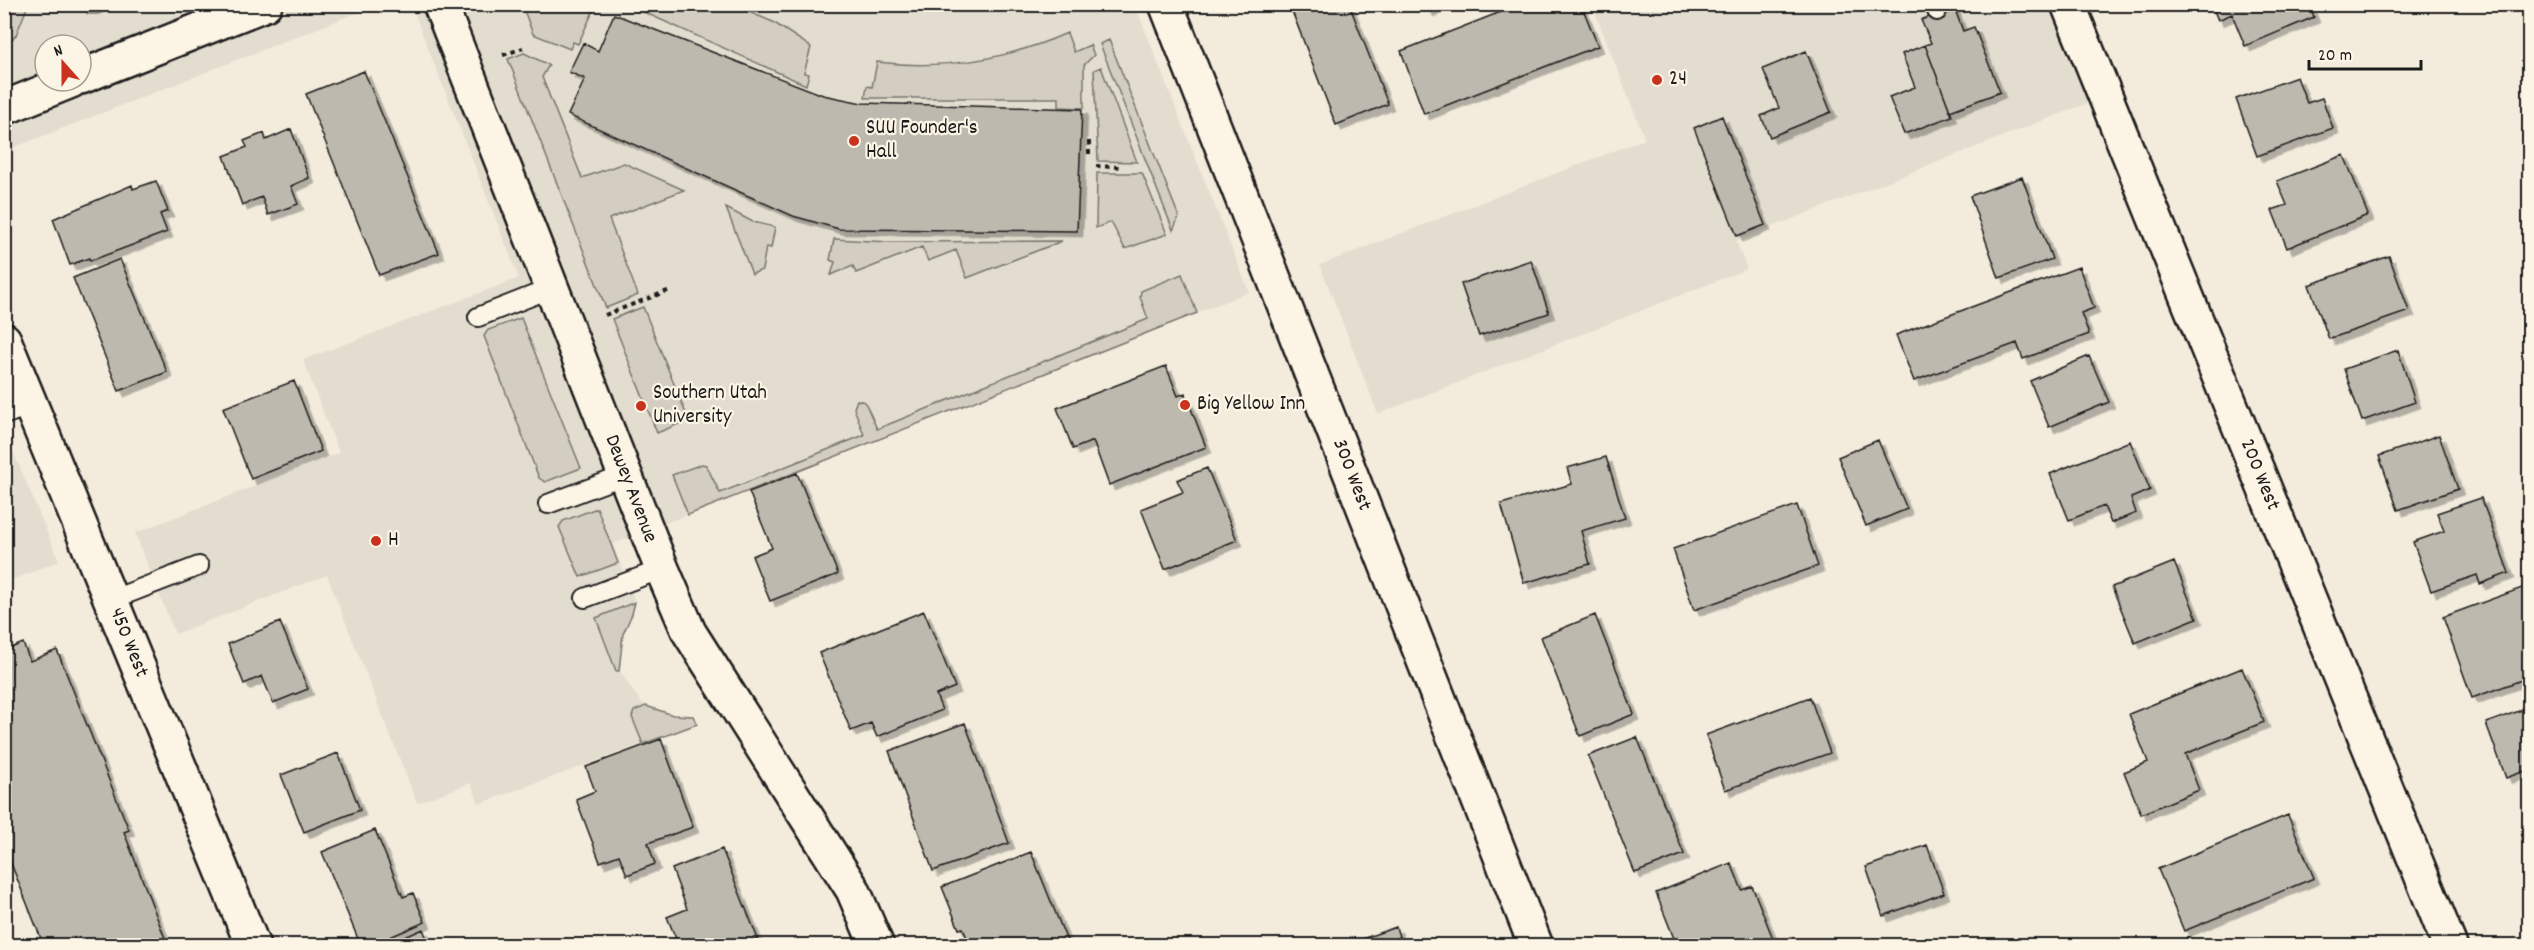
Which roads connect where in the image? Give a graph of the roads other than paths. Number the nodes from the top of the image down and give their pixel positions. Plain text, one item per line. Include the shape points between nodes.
1 (265, 4) edge
2 (440, 4) edge
3 (1166, 4) edge
4 (2068, 4) edge
5 (93, 72) edge
6 (41, 93) edge
7 (4, 108) edge
8 (552, 288) junction
9 (477, 317) dead end
10 (4, 340) edge
11 (18, 410) edge
12 (625, 475) junction
13 (548, 504) dead end
14 (199, 566) dead end
15 (662, 569) junction
16 (585, 598) dead end
17 (111, 600) junction
18 (253, 945) edge
19 (877, 945) edge
20 (1536, 945) edge
21 (2450, 945) edge

1 - 5 street
2 - 8 street, Dewey Avenue
3 - 20 street, 300 West
4 - 21 street, 200 West
6 - 7 street
8 - 9 lane
8 - 12 street, Dewey Avenue
10 - 11 street, 450 West
11 - 17 street, 450 West
12 - 13 lane
12 - 15 street, Dewey Avenue
14 - 17 lane
15 - 16 lane
15 - 19 street, Dewey Avenue via 689,632 853,890
17 - 18 street, 450 West

